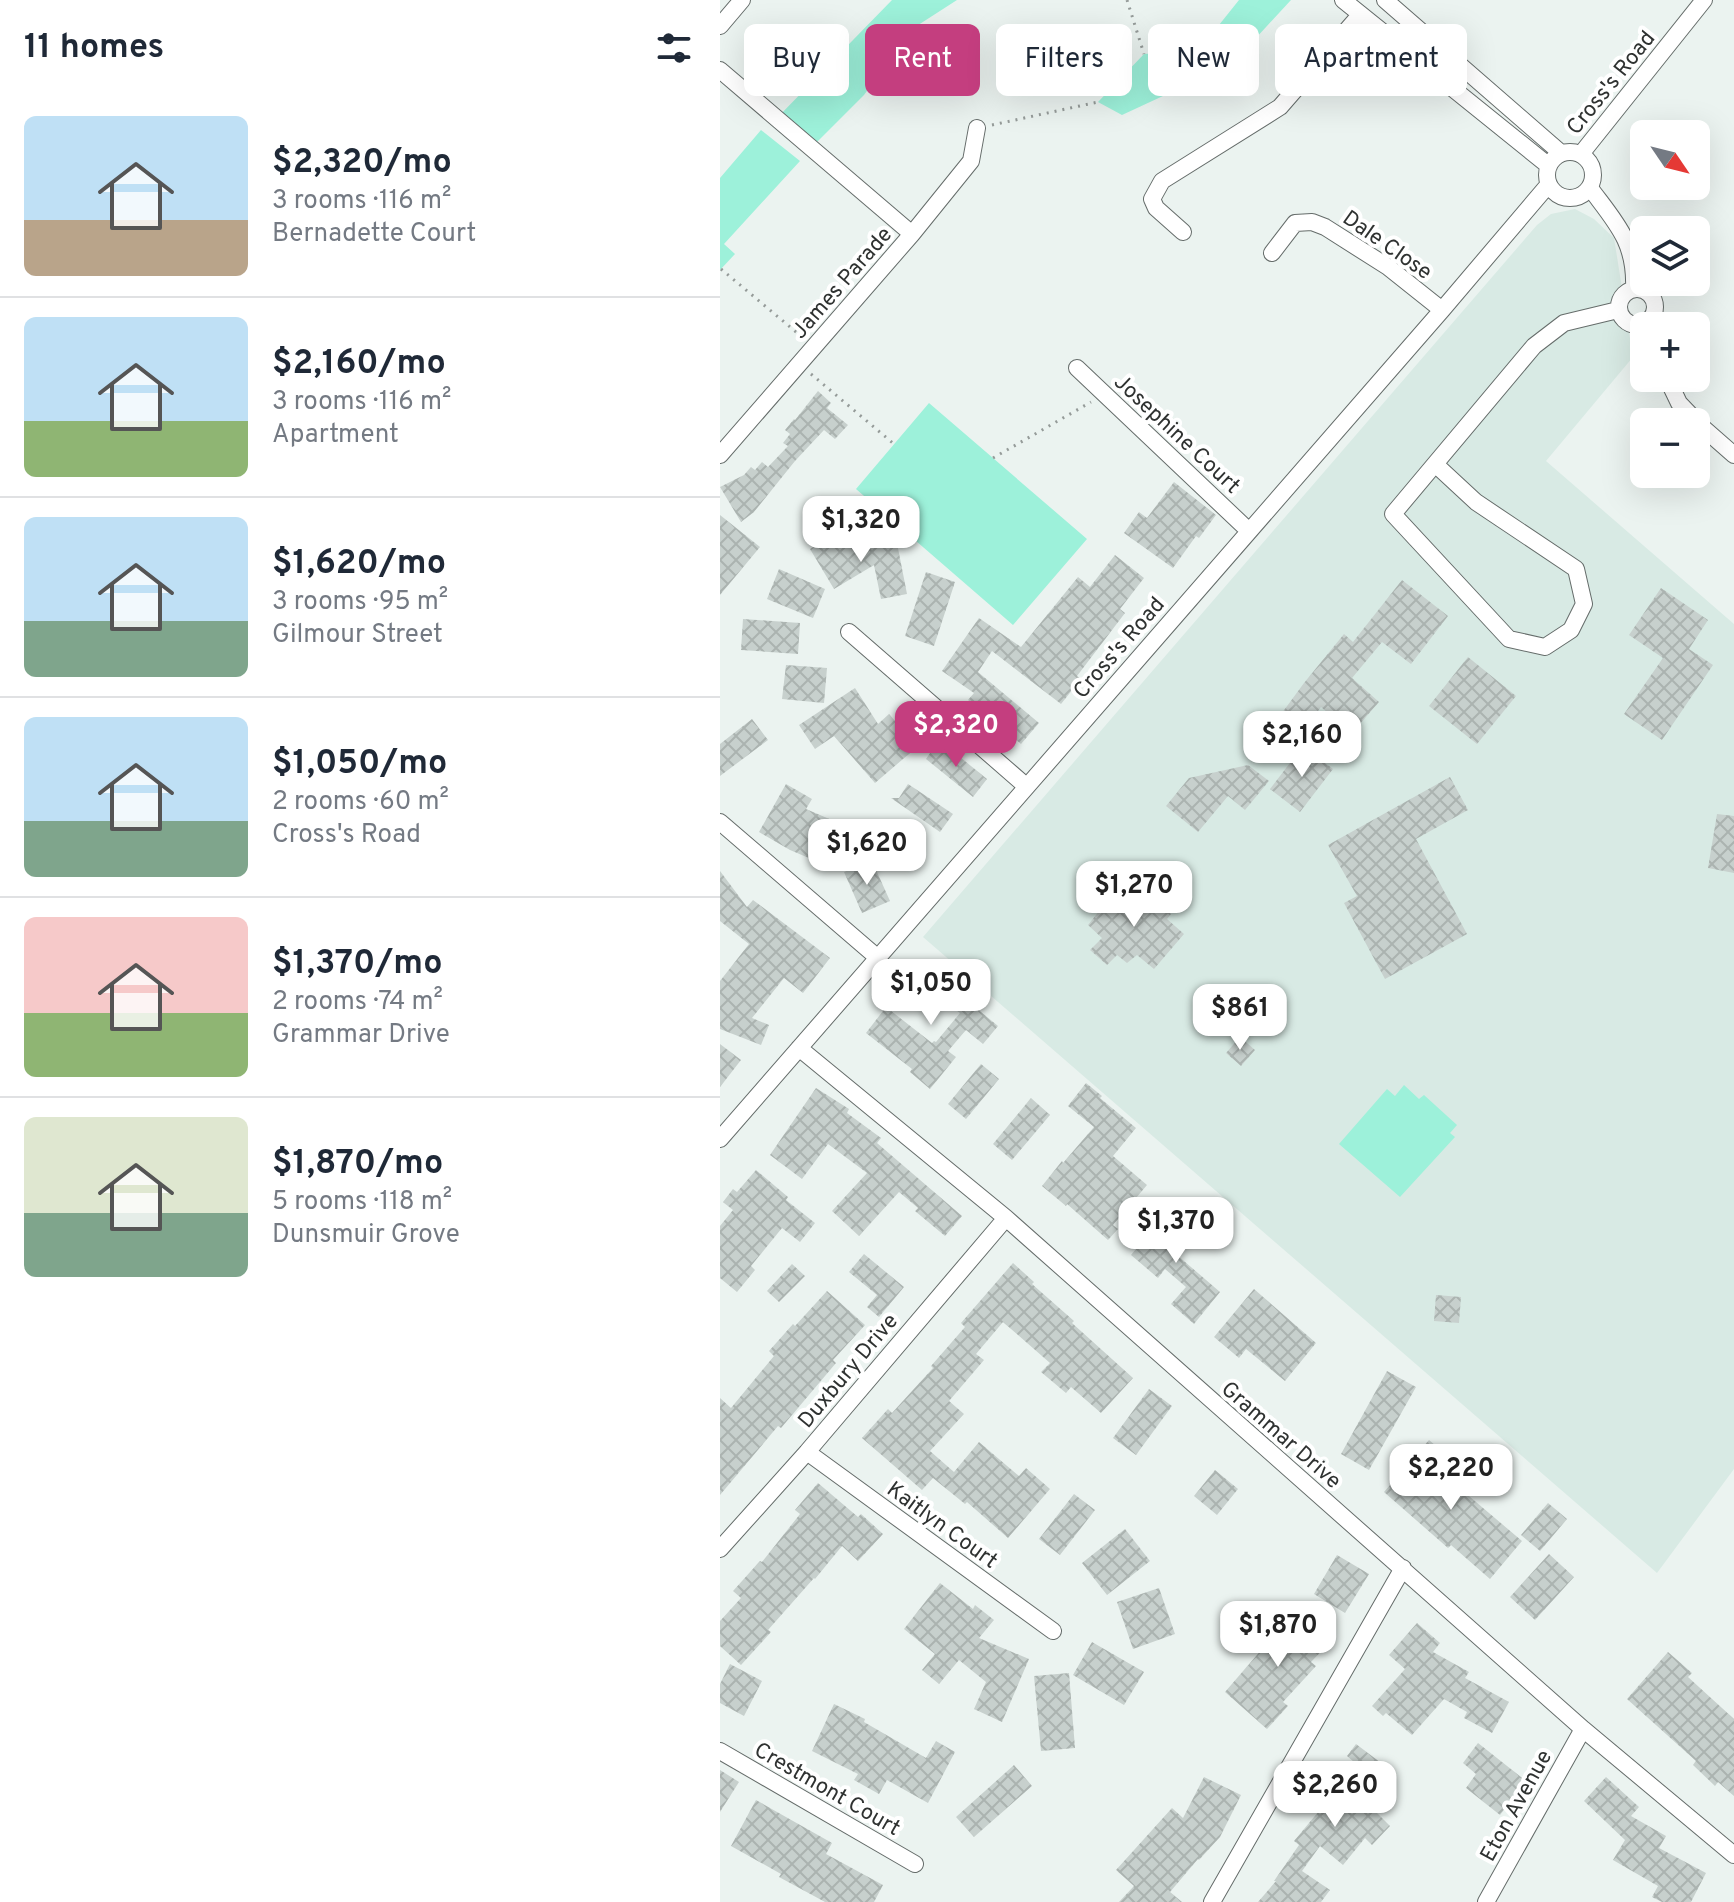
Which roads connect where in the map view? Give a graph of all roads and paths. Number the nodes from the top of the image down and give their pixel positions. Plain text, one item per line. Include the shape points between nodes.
1 (742, 0) edge
2 (1127, 0) edge
3 (1343, 0) edge
4 (1385, 0) edge
5 (1704, 0) edge
6 (1360, 15) junction
7 (720, 26) edge
8 (1144, 54) dead end
9 (720, 70) edge
10 (1098, 102) dead end
11 (977, 128) joint
12 (1561, 153) junction
13 (1581, 154) junction
14 (1549, 166) junction
15 (1549, 184) junction
16 (1590, 188) junction
17 (1183, 232) dead end
18 (912, 234) junction
19 (1630, 251) edge
20 (1272, 253) dead end
21 (721, 269) edge
22 (1630, 290) edge
23 (1442, 310) junction
24 (1618, 310) junction
25 (1630, 324) edge
26 (814, 347) junction
27 (799, 364) junction
28 (1077, 368) dead end
29 (1674, 392) edge
30 (1104, 394) junction
31 (894, 444) dead end
32 (720, 455) edge
33 (1734, 455) edge
34 (993, 458) dead end
35 (1435, 464) junction
36 (1249, 531) junction
37 (849, 632) dead end
38 (1026, 786) junction
39 (720, 822) edge
40 (878, 958) junction
41 (799, 1048) junction
42 (720, 1139) edge
43 (1006, 1218) junction
44 (807, 1452) junction
45 (720, 1549) edge
46 (1403, 1568) junction
47 (1053, 1631) dead end
48 (1583, 1729) junction
49 (720, 1751) edge
50 (1734, 1855) edge
51 (915, 1864) dead end
52 (1212, 1902) edge
53 (1486, 1902) edge

1 - 7 street
2 - 8 path
3 - 6 street
4 - 12 street
5 - 13 street, Cross's Road
6 - 14 street
6 - 17 street via 1280,107 1162,181 1152,199
9 - 18 street
10 - 11 path
11 - 18 street, James Parade via 971,161
12 - 13 street
12 - 14 street
13 - 16 street via 1594,172
14 - 15 street
15 - 16 street via 1572,198
15 - 23 street, Cross's Road
16 - 19 street via 1622,230
18 - 26 street, James Parade
20 - 23 street, Dale Close via 1295,223 1312,222 1388,267
21 - 26 path
22 - 24 street
23 - 36 street, Cross's Road
24 - 25 street
24 - 35 street via 1564,323 1534,346
26 - 27 street, James Parade
27 - 31 path
27 - 32 street, James Parade
28 - 30 street, Josephine Court
29 - 33 street
30 - 34 path
30 - 36 street, Josephine Court
35 - 35 street via 1393,514 1509,639 1545,647 1571,630 1584,604 1576,569 1476,502
36 - 38 street, Cross's Road
37 - 38 street
38 - 40 street, Cross's Road
39 - 40 street
40 - 41 street, Cross's Road
41 - 42 street, Cross's Road
41 - 43 street, Grammar Drive
43 - 44 street, Duxbury Drive
43 - 46 street, Grammar Drive
44 - 45 street, Duxbury Drive
44 - 47 street, Kaitlyn Court
46 - 48 street, Grammar Drive
46 - 52 street
48 - 50 street, Grammar Drive
48 - 53 street, Eton Avenue
49 - 51 street, Crestmont Court

